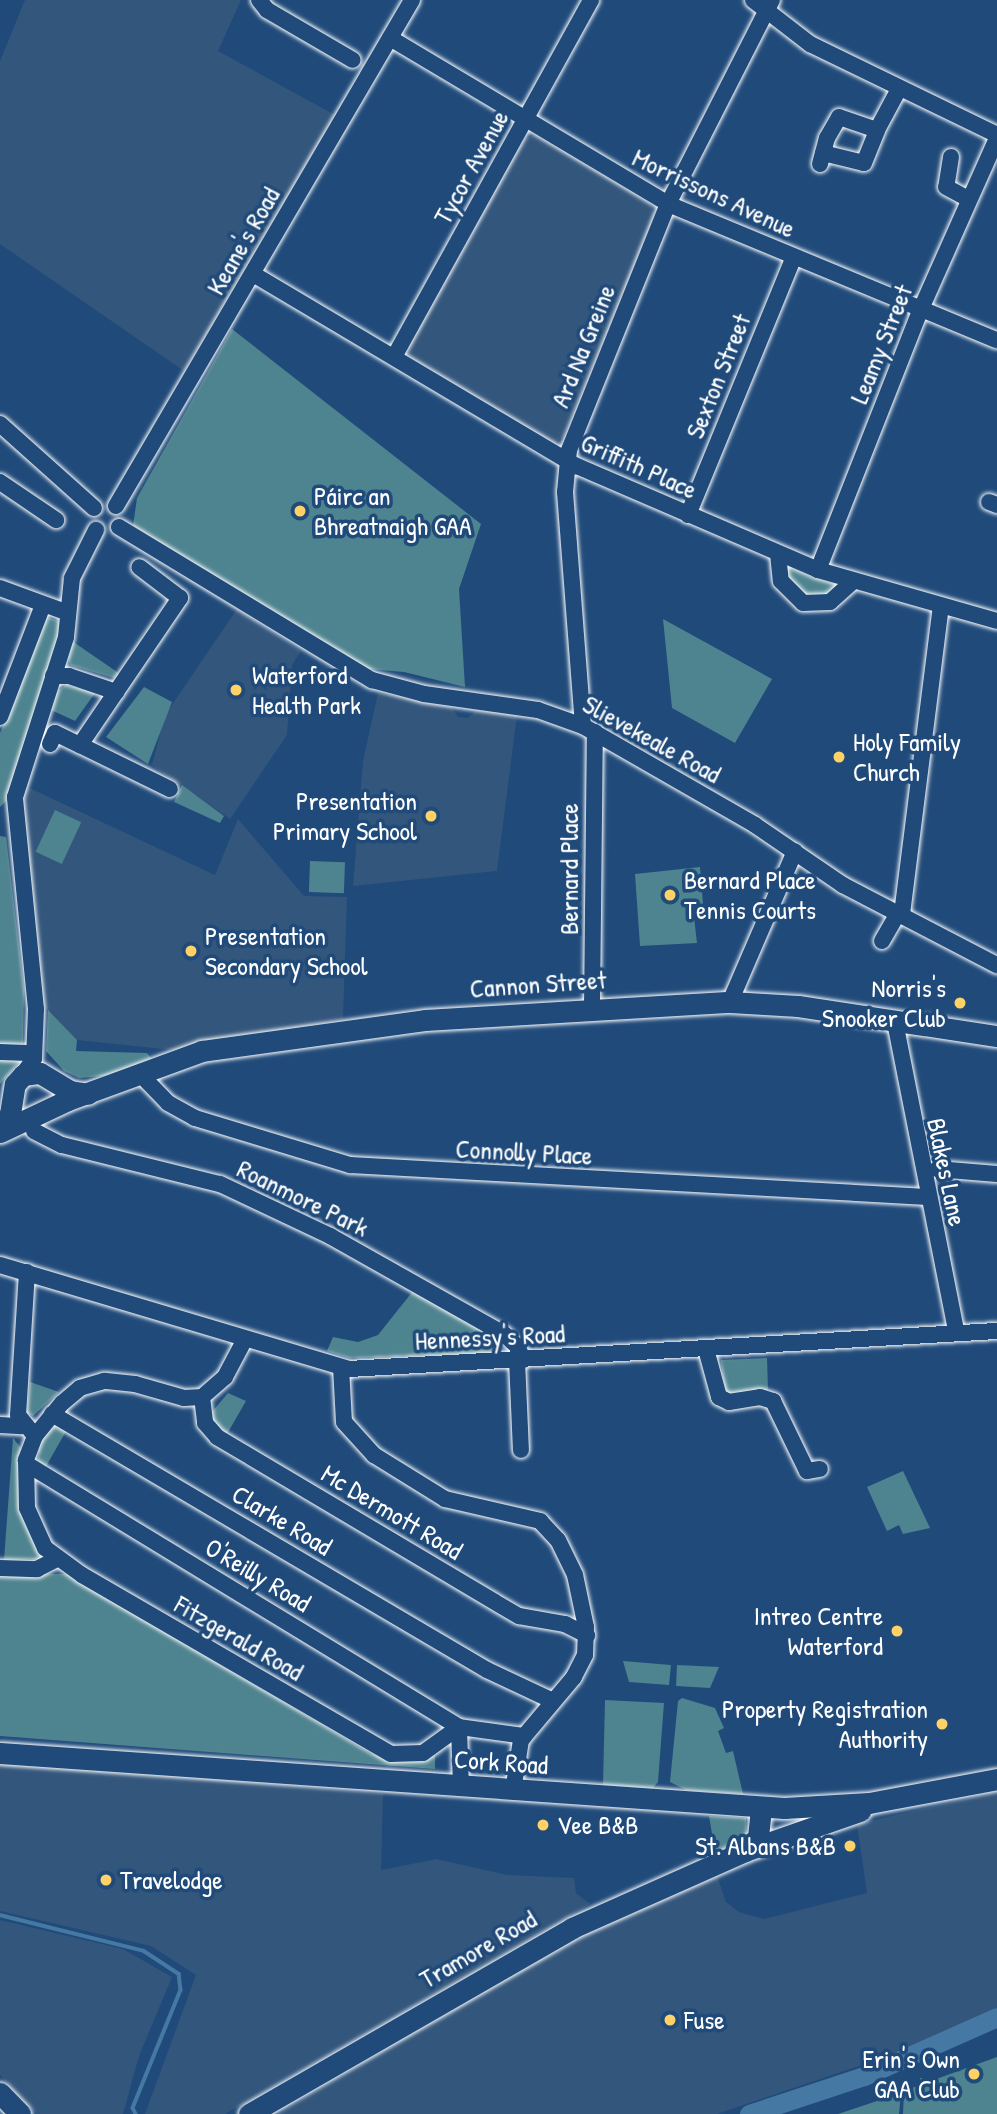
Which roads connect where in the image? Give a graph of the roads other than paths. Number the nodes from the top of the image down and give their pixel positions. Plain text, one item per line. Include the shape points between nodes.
1 (259, 0) edge
2 (412, 0) edge
3 (591, 0) edge
4 (753, 0) edge
5 (769, 6) edge
6 (390, 38) junction
7 (353, 60) dead end
8 (899, 89) junction
9 (525, 120) junction
10 (877, 130) junction
11 (997, 137) edge
12 (951, 157) dead end
13 (969, 199) junction
14 (668, 204) junction
15 (794, 257) junction
16 (253, 274) junction
17 (921, 309) junction
18 (997, 340) edge
19 (394, 357) junction
20 (2, 430) edge
21 (566, 461) junction
22 (0, 482) edge
23 (116, 506) junction
24 (94, 508) junction
25 (688, 515) junction
26 (56, 520) dead end
27 (119, 527) junction
28 (96, 530) junction
29 (778, 554) junction
30 (139, 567) dead end
31 (818, 570) junction
32 (853, 581) junction
33 (0, 588) edge
34 (43, 604) junction
35 (941, 606) junction
36 (68, 613) junction
37 (997, 621) edge
38 (60, 671) junction
39 (116, 692) junction
40 (0, 717) edge
41 (589, 729) junction
42 (55, 733) dead end
43 (80, 745) junction
44 (170, 789) dead end
45 (7, 819) edge
46 (795, 851) junction
47 (900, 913) junction
48 (883, 941) dead end
49 (997, 965) edge
50 (730, 1002) junction
51 (592, 1007) junction
52 (895, 1022) junction
53 (997, 1035) edge
54 (0, 1052) edge
55 (34, 1053) junction
56 (141, 1074) junction
57 (48, 1078) junction
58 (16, 1087) junction
59 (90, 1094) junction
60 (39, 1119) junction
61 (0, 1131) edge
62 (937, 1169) dead end
63 (997, 1174) edge
64 (927, 1197) junction
65 (0, 1265) edge
66 (27, 1272) junction
67 (956, 1331) junction
68 (997, 1331) edge
69 (245, 1339) junction
70 (706, 1349) junction
71 (520, 1360) junction
72 (341, 1367) junction
73 (202, 1397) junction
74 (52, 1414) junction
75 (0, 1425) edge
76 (28, 1431) junction
77 (522, 1450) dead end
78 (30, 1466) junction
79 (820, 1469) dead end
80 (57, 1559) junction
81 (0, 1568) edge
82 (587, 1635) junction
83 (553, 1701) junction
84 (459, 1727) junction
85 (524, 1735) junction
86 (0, 1753) edge
87 (997, 1779) edge
88 (461, 1787) junction
89 (513, 1791) junction
90 (885, 1801) junction
91 (761, 1807) junction
92 (784, 1808) junction
93 (787, 1839) junction
94 (745, 1851) junction
95 (0, 2093) edge
96 (20, 2114) edge
97 (249, 2114) edge

1 - 7 street via 267,10
2 - 6 street, Keane's Road
3 - 9 street, Tycor Avenue
4 - 5 street
5 - 8 street via 810,44
5 - 14 street, Ard Na Greine
6 - 9 street, Morrissons Avenue
6 - 16 street, Keane's Road
8 - 10 street
8 - 11 street
9 - 14 street, Morrissons Avenue
9 - 19 street, Tycor Avenue
10 - 10 street via 841,116 822,158 864,163
11 - 13 street, Leamy Street
12 - 13 street via 946,187
13 - 17 street, Leamy Street
14 - 15 street, Morrissons Avenue
14 - 21 street, Ard Na Greine
15 - 17 street, Morrissons Avenue
15 - 25 street, Sexton Street
16 - 19 street, Griffith Place
16 - 23 street, Keane's Road
17 - 18 street, Morrissons Avenue
17 - 31 street, Leamy Street
19 - 21 street, Griffith Place
20 - 24 street
21 - 25 street, Griffith Place
21 - 41 street, Ard Na Greine
22 - 26 street
23 - 24 street via 107,502
23 - 27 street
24 - 28 street via 90,517
25 - 29 street, Griffith Place
27 - 28 street via 111,533
27 - 41 street, Slievekeale Road via 372,680 424,694 538,710
28 - 36 street via 72,578
29 - 31 street, Griffith Place
29 - 32 street via 784,587 803,603 825,604
30 - 39 street via 180,598
31 - 32 street, Griffith Place
32 - 35 street, Griffith Place
33 - 34 street
34 - 36 street
34 - 40 street
35 - 37 street, Griffith Place
35 - 47 street
36 - 38 street
38 - 39 street
38 - 45 street via 19,775
39 - 43 street
41 - 46 street, Slievekeale Road
41 - 51 street, Bernard Place
42 - 43 street
43 - 44 street
45 - 55 street via 35,988
46 - 47 street, Slievekeale Road via 843,885
46 - 50 street
47 - 48 street
47 - 49 street, Slievekeale Road
50 - 51 main road, Cannon Street
50 - 52 main road, Cannon Street via 798,1006
51 - 56 main road, Cannon Street via 376,1025 252,1042 202,1051
52 - 53 main road, Cannon Street
52 - 64 street, Blakes Lane
54 - 55 street
55 - 57 street
55 - 58 street
56 - 59 main road, Cannon Street
56 - 64 street, Connolly Place via 169,1103 195,1118 350,1165
57 - 58 main road via 32,1073
57 - 59 main road via 70,1091
57 - 60 main road via 56,1098
58 - 60 main road via 21,1112
58 - 61 main road via 10,1114
59 - 60 main road, Cannon Street
60 - 61 main road, Cannon Street
60 - 71 street, Roanmore Park via 62,1146 220,1184 330,1236 504,1334 518,1347
62 - 63 street
64 - 67 street, Blakes Lane
65 - 66 street, Hennessy's Road
66 - 69 street, Hennessy's Road
66 - 76 street via 18,1411
67 - 68 street, Hennessy's Road
67 - 70 street, Hennessy's Road
69 - 72 street, Hennessy's Road
69 - 73 street via 225,1377
70 - 71 street, Hennessy's Road
70 - 79 street via 713,1383 722,1399 767,1398 777,1406 807,1471
71 - 72 street, Hennessy's Road
71 - 77 street
72 - 82 street via 339,1401 344,1422 386,1465 445,1499 528,1516 549,1529 575,1575
73 - 74 street via 184,1398 127,1382 99,1381 76,1391
73 - 82 street, Mc Dermott Road via 205,1423 217,1437 519,1616 565,1624
74 - 76 street
74 - 83 street, Clarke Road via 487,1670
75 - 76 street
76 - 78 street, Fitzgerald Road
78 - 80 street, Fitzgerald Road via 28,1511 42,1544
78 - 84 street, O'Reilly Road
80 - 81 street via 37,1569
80 - 84 street, Fitzgerald Road via 384,1751 419,1754
82 - 83 street via 582,1665
83 - 85 street
84 - 85 street
84 - 88 street
85 - 89 street via 515,1756
86 - 88 main road, Cork Road
87 - 90 main road, Cork Road
88 - 89 main road, Cork Road
89 - 91 main road, Cork Road
90 - 92 main road, Cork Road
90 - 93 main road, Tramore Road
91 - 92 main road, Cork Road
91 - 94 main road via 758,1837
92 - 93 main road via 789,1822
93 - 94 main road, Tramore Road
94 - 97 main road, Tramore Road via 572,1928
95 - 96 main road

